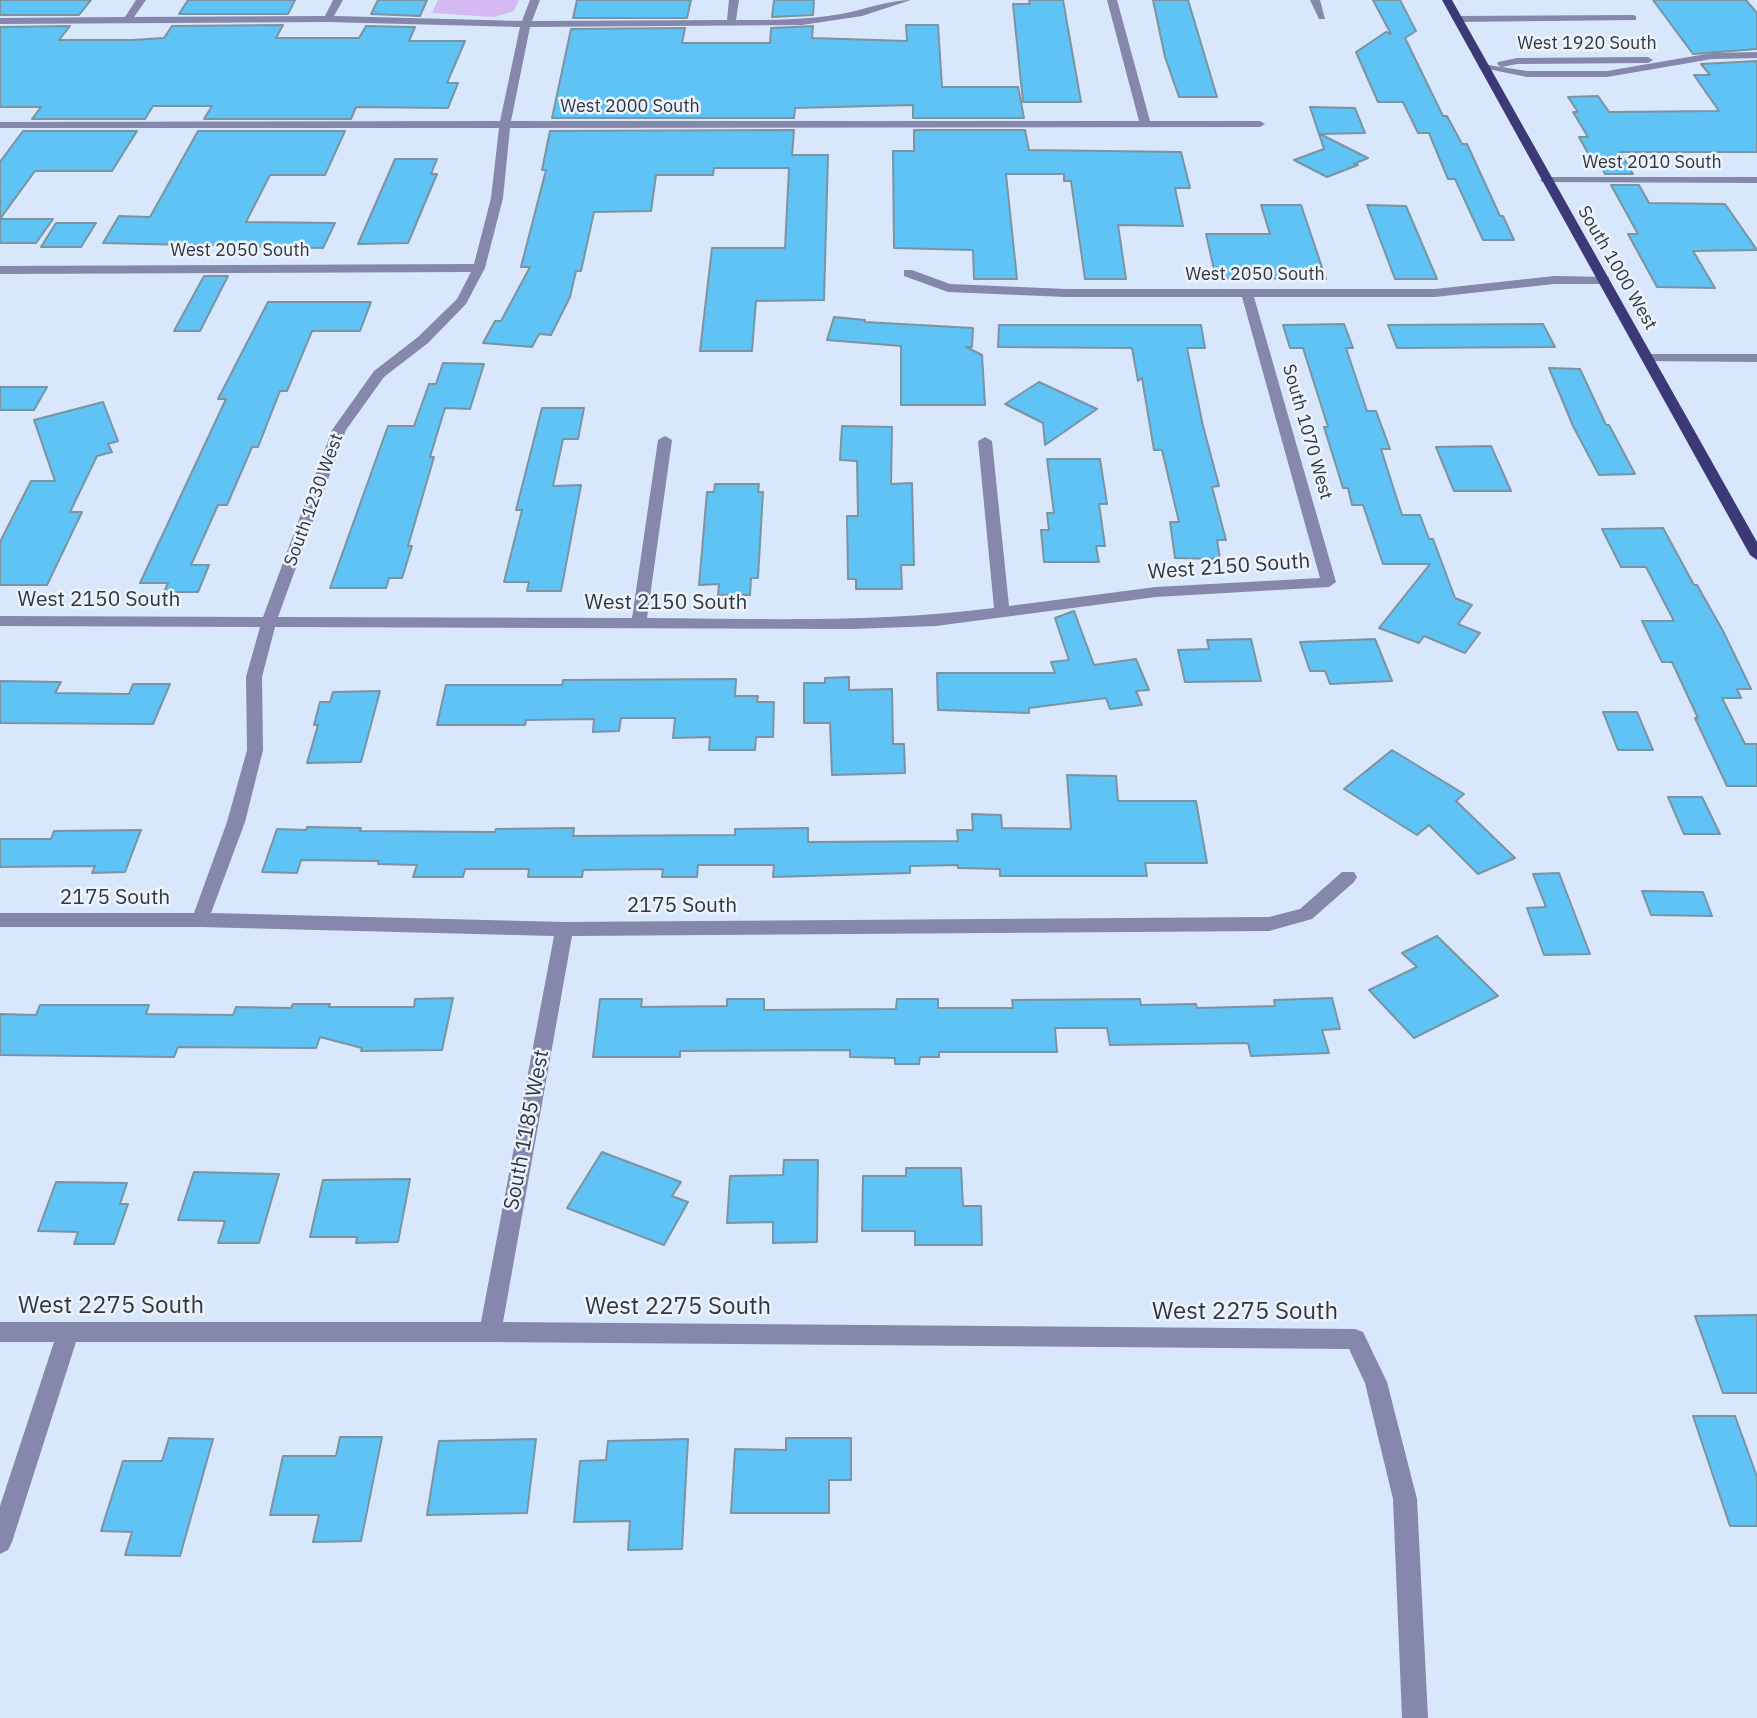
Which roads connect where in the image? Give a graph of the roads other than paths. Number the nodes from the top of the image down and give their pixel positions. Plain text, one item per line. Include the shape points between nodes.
1 (141, 0) edge
2 (338, 0) edge
3 (535, 0) edge
4 (734, 0) edge
5 (906, 0) edge
6 (1111, 0) edge
7 (1315, 0) edge
8 (1447, 0) edge
9 (1322, 17) dead end
10 (1633, 18) dead end
11 (328, 19) junction
12 (1457, 19) junction
13 (0, 21) edge
14 (127, 21) junction
15 (526, 24) junction
16 (731, 24) junction
17 (1757, 55) edge
18 (1483, 67) junction
19 (1145, 122) junction
20 (1260, 124) dead end
21 (0, 125) edge
22 (505, 125) junction
23 (1546, 180) junction
24 (1757, 180) edge
25 (479, 268) junction
26 (0, 270) edge
27 (908, 273) dead end
28 (1605, 280) junction
29 (1247, 293) junction
30 (1648, 358) junction
31 (1757, 358) edge
32 (665, 440) dead end
33 (985, 442) dead end
34 (1757, 555) edge
35 (1329, 582) joint
36 (1002, 611) junction
37 (0, 621) edge
38 (269, 622) junction
39 (639, 624) junction
40 (1348, 877) dead end
41 (0, 920) edge
42 (200, 920) junction
43 (565, 929) junction
44 (0, 1332) edge
45 (68, 1332) junction
46 (490, 1332) junction
47 (0, 1542) edge
48 (1415, 1718) edge

1 - 14 street
2 - 11 street
3 - 15 street, South 1230 West
4 - 16 street
5 - 16 street via 870,13 815,22
6 - 19 street
7 - 9 street
8 - 12 main road, South 1000 West
10 - 12 street
11 - 14 street
11 - 15 street
12 - 18 main road, South 1000 West
13 - 14 street
15 - 16 street
15 - 22 street, South 1230 West
17 - 18 street, West 1920 South via 1712,56 1607,74 1527,74
18 - 23 main road, South 1000 West
19 - 20 street, West 2000 South
19 - 22 street, West 2000 South
21 - 22 street, West 2000 South
22 - 25 street, South 1230 West via 497,198
23 - 24 street, West 2010 South
23 - 28 main road, South 1000 West
25 - 26 street, West 2050 South
25 - 38 street, South 1230 West via 462,301 423,340 379,374 339,430
27 - 29 street, West 2050 South via 948,288
28 - 29 street, West 2050 South via 1554,280 1435,293
28 - 30 main road, South 1000 West
29 - 35 street, South 1070 West
30 - 31 street
30 - 34 main road, South 1000 West
32 - 39 street
33 - 36 street
35 - 36 street, West 2150 South via 1156,592
36 - 39 street, West 2150 South via 936,621
37 - 38 street, West 2150 South
38 - 39 street, West 2150 South
38 - 42 street, South 1230 West via 254,677 254,750 236,822
40 - 43 street, 2175 South via 1306,914 1269,924
41 - 42 street, 2175 South
42 - 43 street, 2175 South
43 - 46 street, South 1185 West
44 - 45 street, West 2275 South
45 - 46 street, West 2275 South
45 - 47 street
46 - 48 street, West 2275 South via 1355,1339 1376,1382 1405,1499

